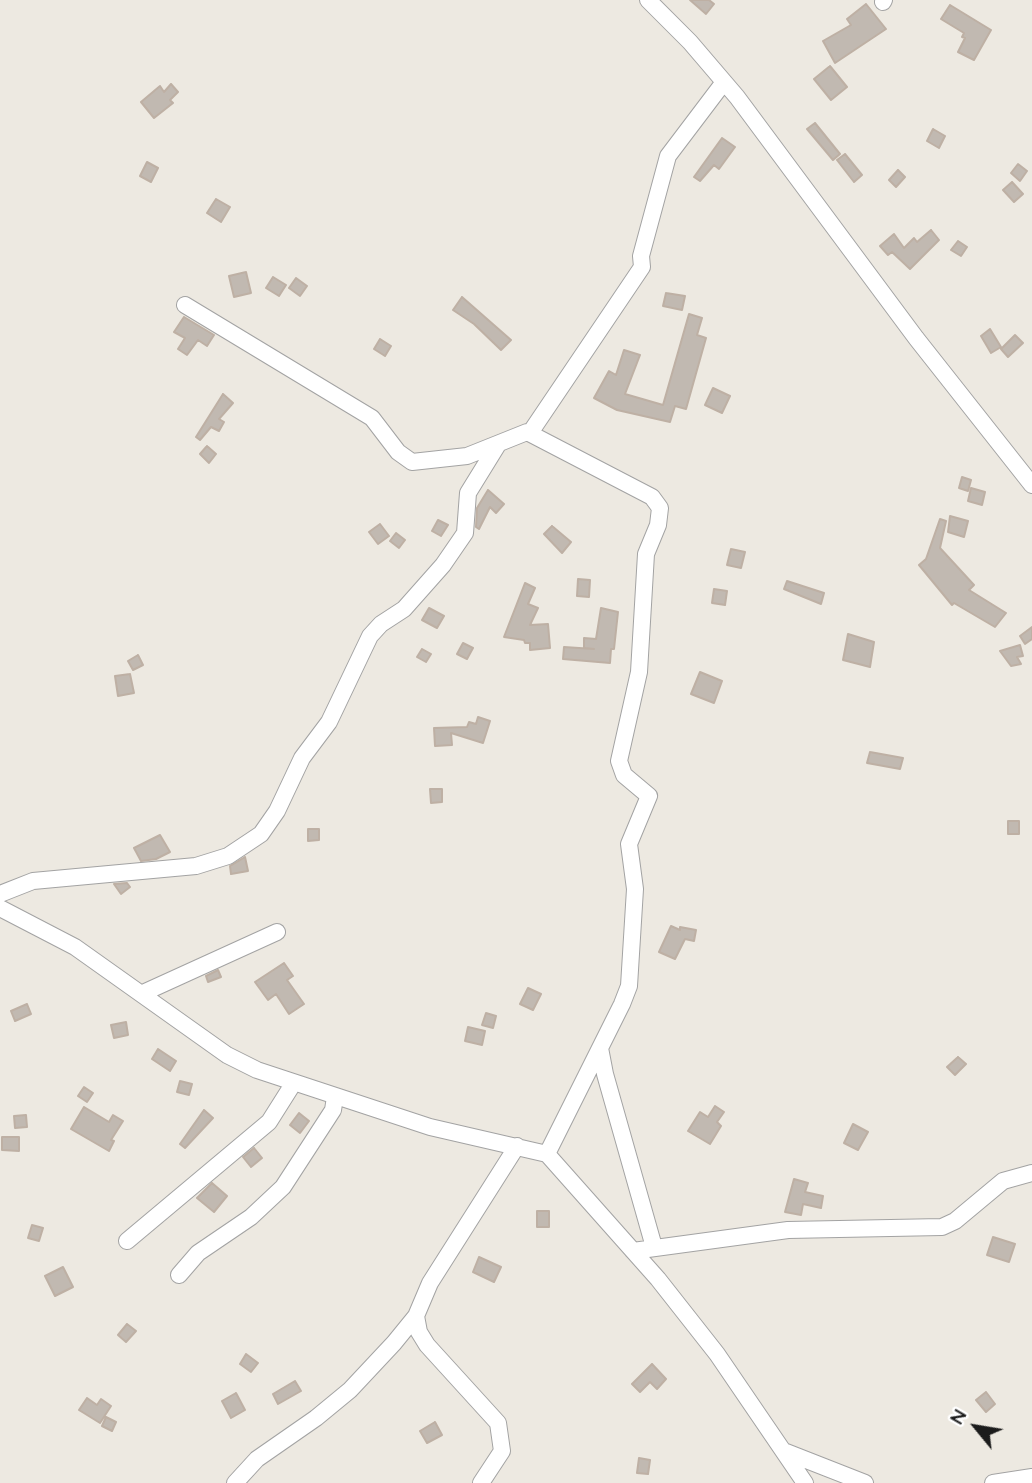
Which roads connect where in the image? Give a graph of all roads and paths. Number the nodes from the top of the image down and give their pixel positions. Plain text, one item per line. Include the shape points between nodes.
1 (648, 0) edge
2 (724, 82) junction
3 (185, 304) dead end
4 (530, 433) junction
5 (497, 446) junction
6 (1032, 485) edge
7 (0, 894) edge
8 (0, 908) edge
9 (277, 932) dead end
10 (143, 993) junction
11 (600, 1048) junction
12 (293, 1084) junction
13 (335, 1097) junction
14 (517, 1146) junction
15 (547, 1154) junction
16 (1032, 1173) edge
17 (127, 1241) dead end
18 (654, 1247) junction
19 (633, 1251) junction
20 (179, 1275) dead end
21 (416, 1316) junction
22 (786, 1452) junction
23 (1032, 1477) edge
24 (235, 1483) edge
25 (481, 1483) edge
26 (805, 1483) edge
27 (865, 1483) edge
28 (993, 1483) edge

1 - 2 street
2 - 4 street via 668,156 642,267
2 - 6 street
3 - 5 street via 372,418 412,463 467,456
4 - 5 street
4 - 11 street via 652,497 660,508 646,554 639,672 619,761 624,775 649,796 629,844 634,869 634,947 629,986
5 - 7 street via 468,493 465,533 404,609 370,636 329,722 302,758 261,834 228,856 196,866 33,881
8 - 10 street via 75,947
9 - 10 street
10 - 12 street via 227,1055
11 - 15 street
11 - 18 street
12 - 13 street
12 - 17 street via 269,1122
13 - 14 street via 430,1127
13 - 20 street via 333,1110 283,1187 251,1217 198,1253
14 - 15 street
14 - 21 street via 429,1283
15 - 19 street
16 - 18 street via 989,1189 956,1221 942,1227 788,1230
18 - 19 street
19 - 22 street via 717,1354
21 - 24 street via 350,1390 257,1459
21 - 25 street via 427,1345 498,1423 502,1451
22 - 26 street
22 - 27 street
23 - 28 street

